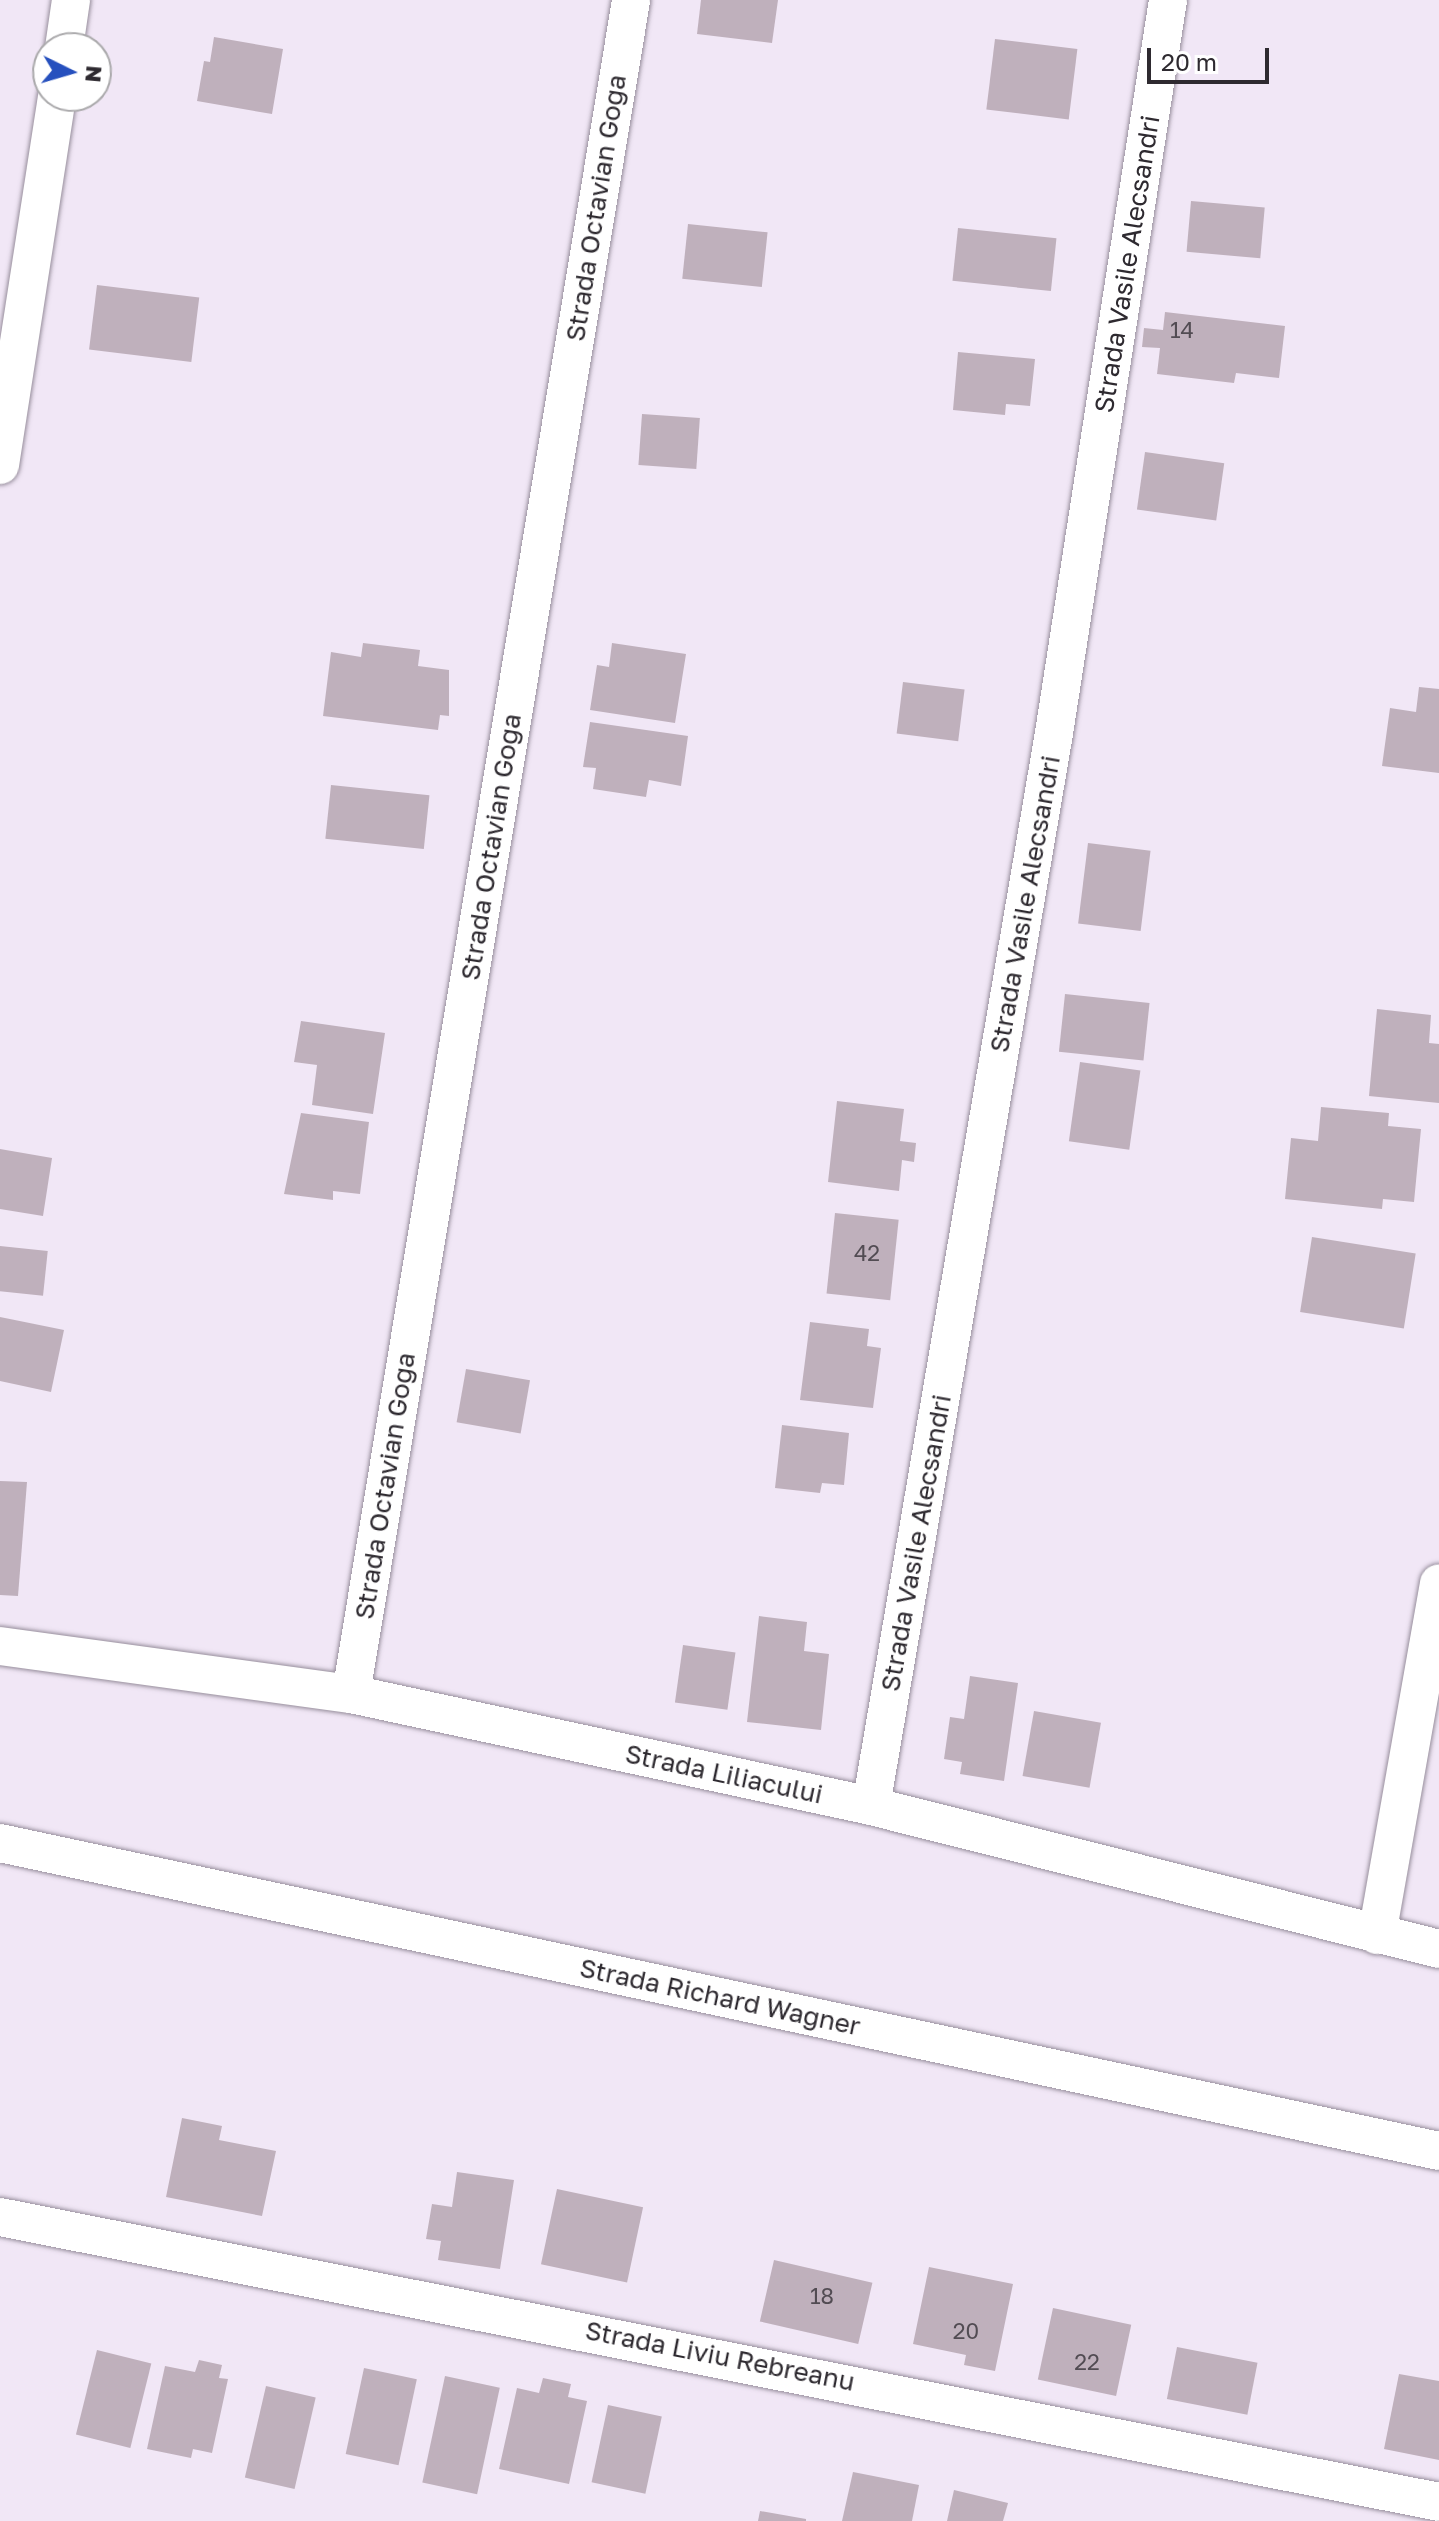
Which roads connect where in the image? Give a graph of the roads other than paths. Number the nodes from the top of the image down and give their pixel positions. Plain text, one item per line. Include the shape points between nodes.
1 (71, 0) edge
2 (631, 0) edge
3 (1168, 0) edge
4 (66, 32) edge
5 (55, 112) edge
6 (0, 465) edge
7 (1439, 1583) edge
8 (0, 1646) edge
9 (351, 1694) junction
10 (871, 1806) junction
11 (0, 1843) edge
12 (1377, 1935) junction
13 (1439, 1949) edge
14 (1439, 2151) edge
15 (0, 2217) edge
16 (1439, 2502) edge

1 - 4 street
2 - 9 street, Strada Octavian Goga
3 - 10 street, Strada Vasile Alecsandri via 1051,749
5 - 6 street
7 - 12 street
8 - 9 street, Strada Liliacului
9 - 10 street, Strada Liliacului
10 - 12 street, Strada Liliacului
11 - 14 street, Strada Richard Wagner
12 - 13 street, Strada Liliacului
15 - 16 street, Strada Liviu Rebreanu

